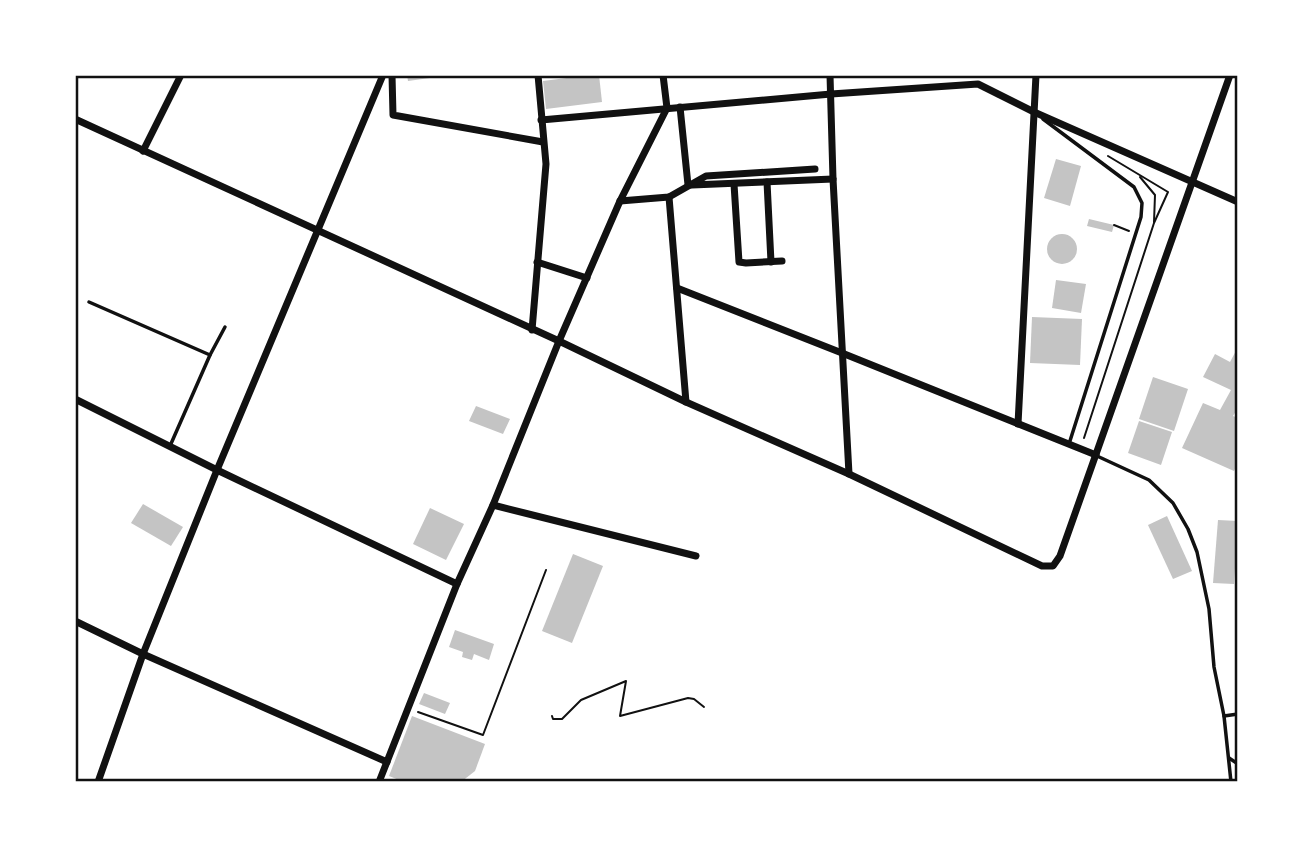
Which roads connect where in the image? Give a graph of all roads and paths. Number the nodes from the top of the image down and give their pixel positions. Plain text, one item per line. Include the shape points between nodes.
1 (181, 75) edge
2 (383, 75) edge
3 (392, 75) edge
4 (538, 75) edge
5 (663, 75) edge
6 (830, 75) edge
7 (1036, 75) edge
8 (1230, 75) edge
9 (831, 94) junction
10 (680, 107) junction
11 (667, 108) junction
12 (1034, 112) junction
13 (75, 119) edge
14 (541, 120) junction
15 (543, 142) junction
16 (143, 151) junction
17 (1103, 153) dead end
18 (816, 169) dead end
19 (1138, 174) junction
20 (833, 179) junction
21 (1192, 181) junction
22 (767, 182) junction
23 (734, 184) junction
24 (688, 185) junction
25 (669, 197) junction
26 (620, 201) junction
27 (1238, 202) edge
28 (1154, 223) junction
29 (1114, 225) dead end
30 (318, 231) junction
31 (1135, 233) junction
32 (782, 261) dead end
33 (537, 262) junction
34 (771, 262) junction
35 (587, 278) junction
36 (677, 288) junction
37 (89, 302) dead end
38 (225, 327) dead end
39 (532, 330) junction
40 (559, 341) junction
41 (842, 353) junction
42 (210, 355) junction
43 (75, 399) edge
44 (686, 402) junction
45 (1018, 424) junction
46 (1069, 444) junction
47 (170, 446) junction
48 (1081, 449) junction
49 (1096, 455) junction
50 (218, 470) junction
51 (849, 474) junction
52 (493, 505) junction
53 (696, 556) dead end
54 (545, 570) dead end
55 (457, 583) junction
56 (75, 621) edge
57 (143, 654) junction
58 (704, 707) dead end
59 (407, 708) junction
60 (1238, 713) edge
61 (552, 716) dead end
62 (1224, 716) junction
63 (1227, 757) junction
64 (387, 762) junction
65 (1238, 764) edge
66 (98, 782) edge
67 (379, 782) edge
68 (1231, 782) edge

1 - 16 street
2 - 30 street
3 - 15 street via 393,115
4 - 14 street
5 - 11 street
6 - 9 street
7 - 12 street
8 - 21 street
9 - 10 street
9 - 12 street via 978,84
9 - 20 street
10 - 11 street
10 - 24 street
11 - 14 street
11 - 26 street
12 - 21 street
12 - 31 lane via 1134,187 1142,203
12 - 45 street
13 - 16 street
14 - 15 street
15 - 33 street via 546,164
16 - 30 street
17 - 19 path
18 - 24 street via 706,176
19 - 28 path via 1154,195
19 - 28 path via 1168,192
20 - 22 street
20 - 41 street
21 - 27 street
21 - 49 street
22 - 23 street
22 - 34 street
23 - 24 street
23 - 34 street via 739,262
24 - 25 street
25 - 26 street
25 - 36 street
26 - 35 street
28 - 48 path
29 - 31 path
30 - 39 street
30 - 50 street
31 - 46 lane
32 - 34 street
33 - 35 street
33 - 39 street
35 - 40 street
36 - 41 street
36 - 44 street
37 - 42 lane
38 - 42 lane
39 - 40 street
40 - 44 street
40 - 52 street
41 - 45 street
41 - 51 street
42 - 47 lane
43 - 47 street
44 - 51 street
45 - 46 street
46 - 48 street
47 - 50 street
48 - 49 street
49 - 51 street via 1053,566 1042,566
49 - 62 lane via 1149,480 1172,503 1188,529 1209,609
50 - 55 street
50 - 57 street
52 - 53 street
52 - 55 street
54 - 59 path via 483,735
55 - 59 street
56 - 57 street
57 - 64 street
57 - 66 street
58 - 61 path via 688,698 620,716 626,681 581,700 562,719
59 - 64 street
60 - 62 lane
62 - 63 lane
63 - 65 lane
63 - 68 lane
64 - 67 street

